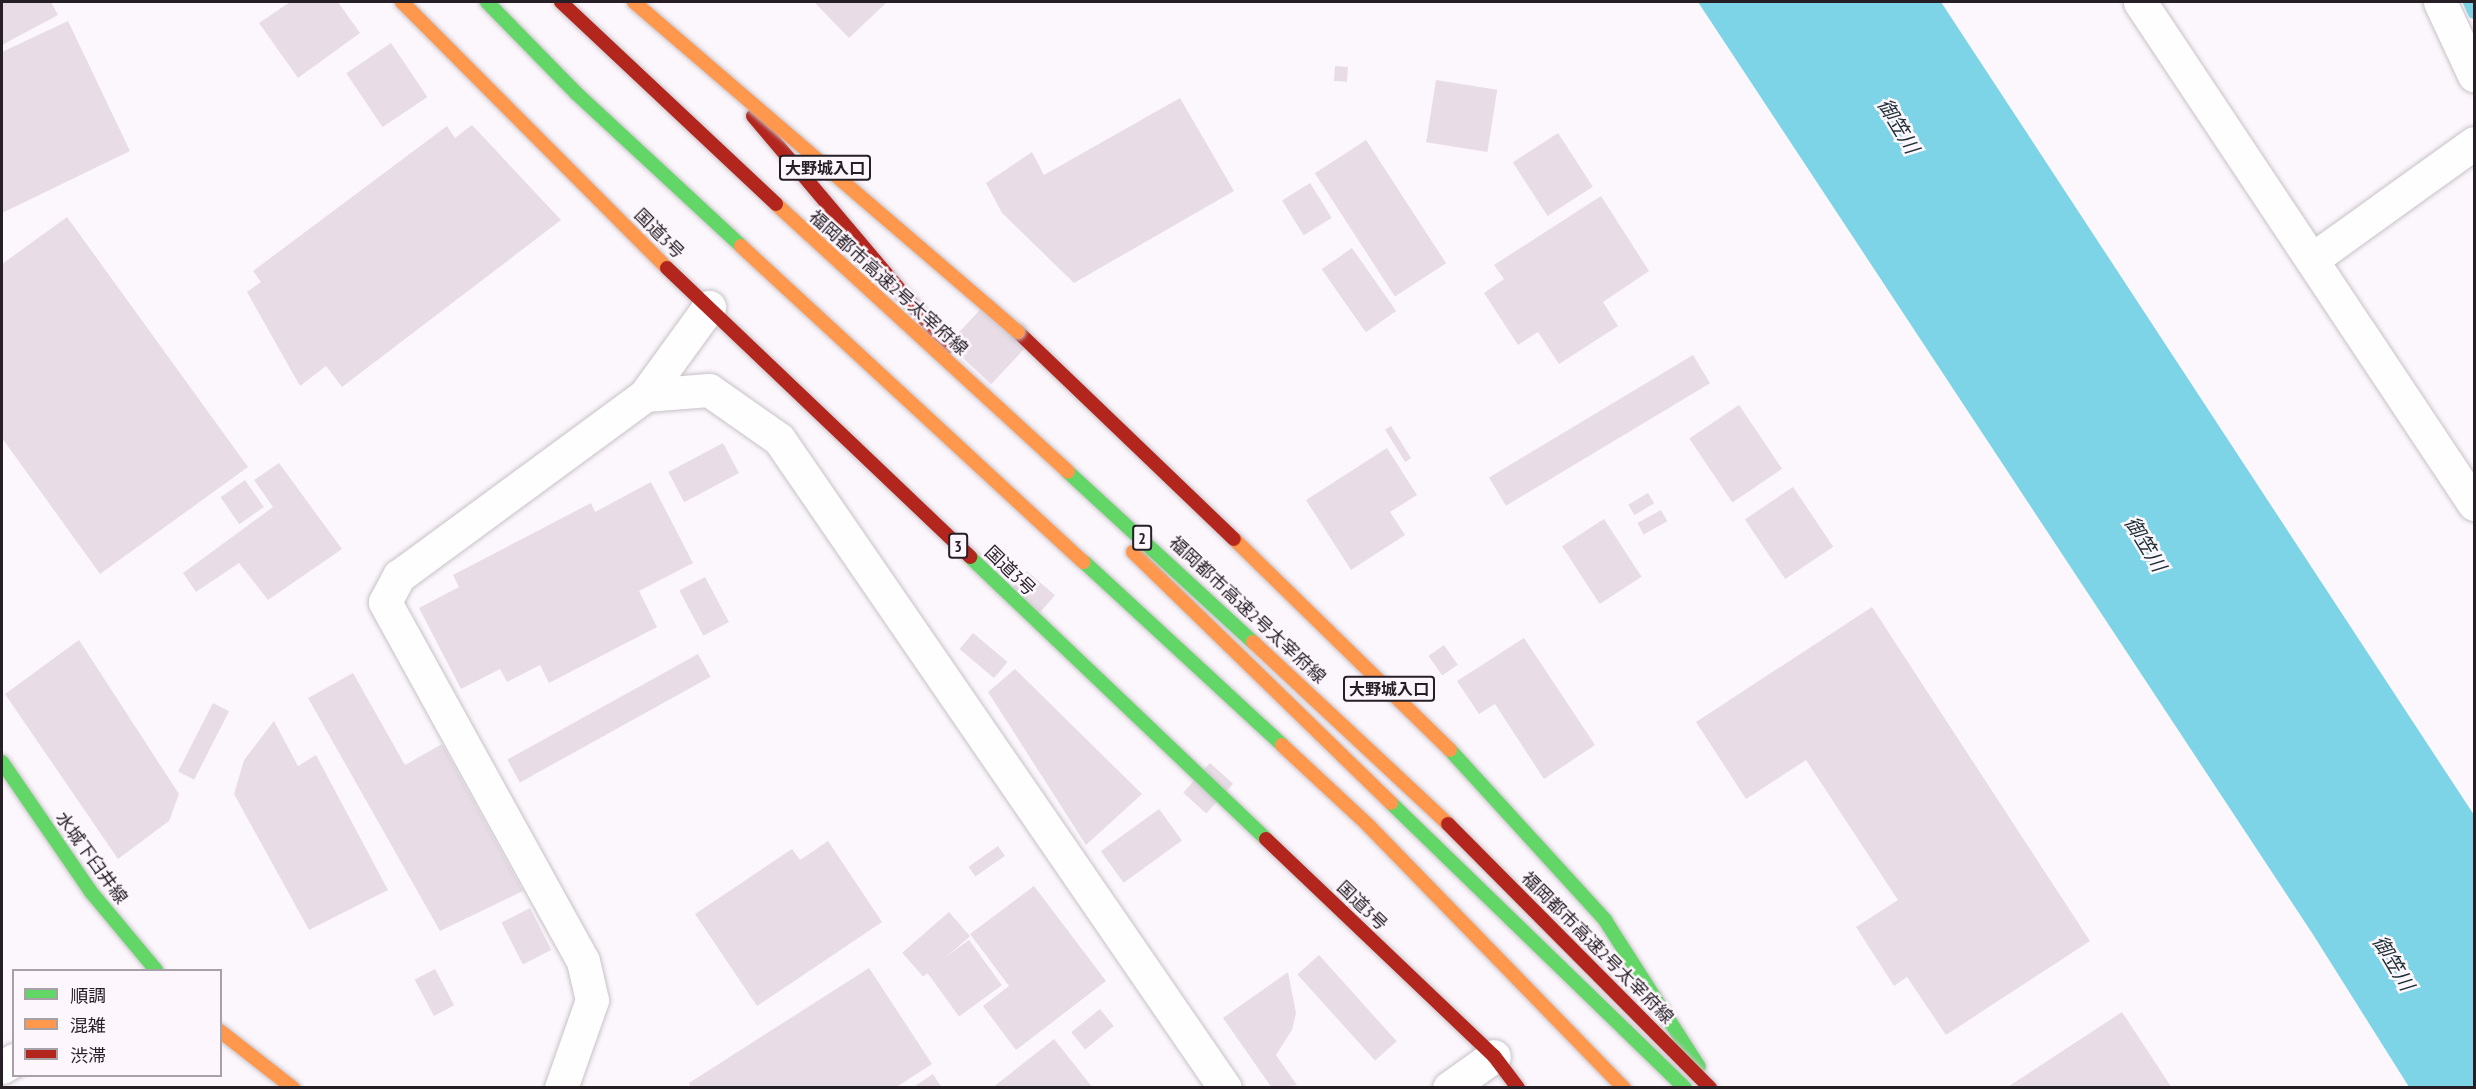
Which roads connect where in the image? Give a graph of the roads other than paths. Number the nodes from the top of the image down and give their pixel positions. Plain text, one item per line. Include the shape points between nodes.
1 (402, 2) edge
2 (487, 2) edge
3 (561, 2) edge
4 (634, 2) edge
5 (658, 2) edge
6 (2140, 2) edge
7 (2439, 2) edge
8 (2475, 75) edge
9 (2475, 143) edge
10 (2314, 258) junction
11 (709, 307) junction
12 (645, 395) junction
13 (2475, 504) edge
14 (2, 762) edge
15 (155, 969) edge
16 (222, 1033) edge
17 (1494, 1056) junction
18 (293, 1088) edge
19 (561, 1088) edge
20 (1225, 1088) edge
21 (1449, 1088) edge
22 (1518, 1088) edge
23 (1624, 1088) edge
24 (1685, 1088) edge
25 (1711, 1088) edge

1 - 11 main road, 国道3号 / 3
2 - 23 main road via 576,93 1368,825
3 - 25 main road, 福岡都市高速2号太宰府線 / 2, bridge via 616,58 1406,782
4 - 25 main road, 大野城入口, bridge via 1018,332 1430,728 1605,920
5 - 24 main road via 1069,489
6 - 10 street
7 - 8 street
9 - 10 street
10 - 13 street
11 - 12 street
11 - 17 main road, 国道3号 / 3
12 - 19 street via 399,576 385,602 582,961 592,1000
12 - 20 street via 709,390 779,439
14 - 15 main road, 水城下臼井線 via 91,892
16 - 18 main road
17 - 21 street
17 - 22 main road, 国道3号 / 3

